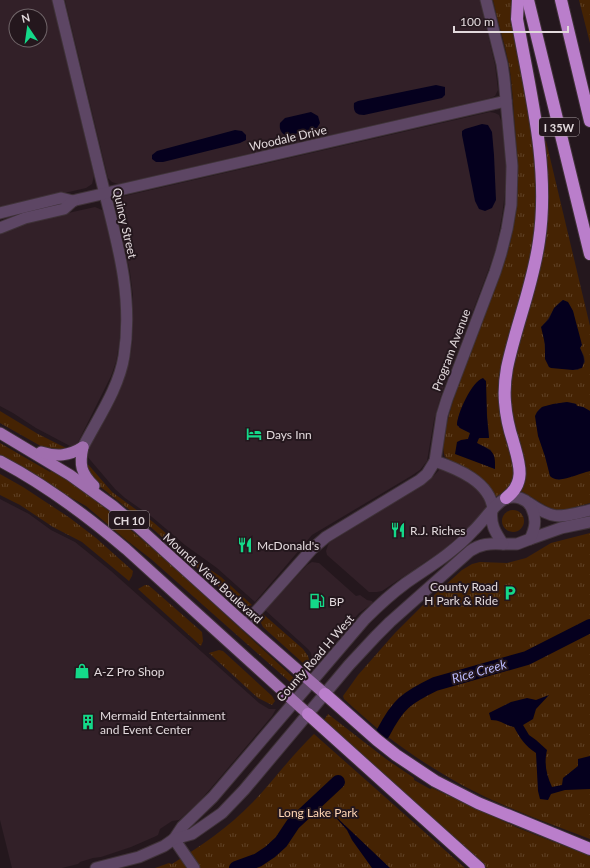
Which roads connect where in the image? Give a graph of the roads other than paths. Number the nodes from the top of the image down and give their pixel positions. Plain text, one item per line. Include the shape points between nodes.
1 (58, 0) edge
2 (486, 0) edge
3 (518, 0) edge
4 (528, 0) edge
5 (561, 0) edge
6 (578, 74) junction
7 (506, 101) junction
8 (590, 103) edge
9 (590, 121) edge
10 (105, 194) junction
11 (76, 200) dead end
12 (0, 213) edge
13 (0, 228) edge
14 (590, 254) edge
15 (0, 433) edge
16 (20, 444) junction
17 (83, 447) junction
18 (0, 461) edge
19 (435, 461) junction
20 (506, 498) junction
21 (529, 503) junction
22 (493, 509) junction
23 (590, 510) edge
24 (590, 522) edge
25 (138, 527) junction
26 (530, 538) junction
27 (503, 544) junction
28 (245, 624) junction
29 (312, 682) junction
30 (325, 694) junction
31 (295, 702) junction
32 (308, 714) junction
33 (174, 839) junction
34 (590, 849) edge
35 (96, 868) edge
36 (194, 868) edge
37 (479, 868) edge

1 - 10 street, Quincy Street
2 - 7 street, Program Avenue via 502,64
3 - 20 highway via 517,19 539,145 542,201 539,241 532,276 509,355 506,375 505,402 520,471 513,492
4 - 14 highway, I 35W
5 - 6 highway, I 35W
6 - 8 highway
6 - 9 highway, I 35W
7 - 10 street, Woodale Drive
7 - 19 street, Program Avenue via 512,166 511,206 507,229 495,272 442,415
10 - 11 street, Woodale Drive
10 - 17 street, Quincy Street via 127,297 124,357 114,388
12 - 13 street via 61,198 73,201 64,209 24,218
15 - 16 main road, Mounds View Boulevard / CH 10
16 - 17 main road via 45,454 58,456
16 - 25 main road, Mounds View Boulevard / CH 10 via 77,479
17 - 25 main road via 81,462 86,478
18 - 31 main road, CH 10 via 39,483 95,523
19 - 22 street via 458,470 482,486 491,499
19 - 28 street, Program Avenue via 420,480 326,537
20 - 21 street via 519,498
20 - 22 street
21 - 23 street via 554,516
21 - 26 street via 535,520
22 - 27 street via 492,526
22 - 29 street, County Road H West via 463,542 378,606
24 - 26 street
25 - 28 main road, Mounds View Boulevard / CH 10
26 - 27 street via 517,544
27 - 30 street, County Road H West via 486,544 470,551 390,622
28 - 29 main road, Mounds View Boulevard / CH 10
29 - 30 main road, Mounds View Boulevard / CH 10
29 - 31 street, County Road H West
30 - 32 street, County Road H West
30 - 34 highway via 377,740 435,781 478,804
31 - 32 main road, CH 10
31 - 33 street, County Road H West
32 - 33 street, County Road H West via 222,813 192,834
32 - 37 highway
33 - 35 street, County Road H West via 148,853
33 - 36 street

